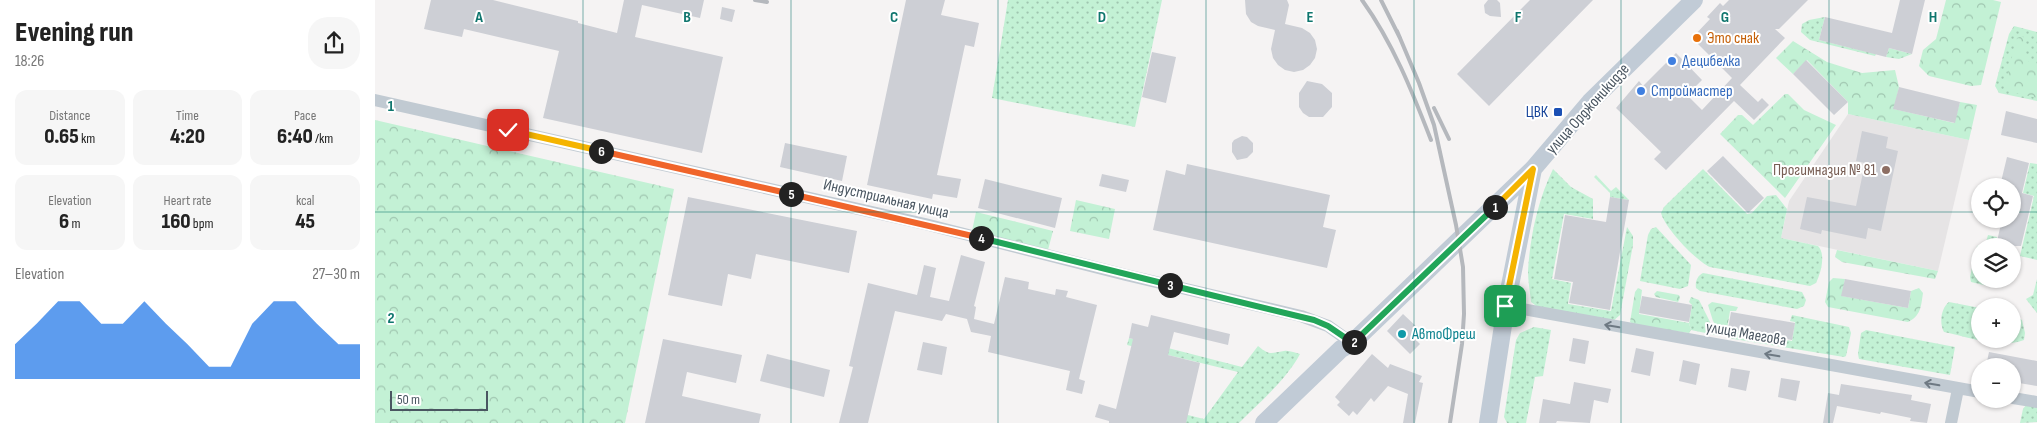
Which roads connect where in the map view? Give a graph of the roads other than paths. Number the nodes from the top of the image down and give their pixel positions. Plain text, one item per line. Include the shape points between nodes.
1 (1694, 0) edge
2 (375, 100) edge
3 (1533, 169) junction
4 (1505, 306) junction
5 (1353, 343) junction
6 (1958, 389) junction
7 (1971, 391) edge
8 (2021, 399) edge
9 (2037, 402) edge
10 (1264, 423) edge
11 (1488, 423) edge
12 (1951, 423) edge

1 - 3 main road, улица Орджоникидзе via 1590,102
2 - 5 street, Индустриальная улица via 925,224 1301,316 1328,326
3 - 4 main road
3 - 5 main road, улица Орджоникидзе
6 -> 4 street, улица Маегова
4 - 11 main road
5 - 10 main road, улица Орджоникидзе via 1341,349
6 - 7 street, улица Маегова
6 - 12 street
8 - 9 street

